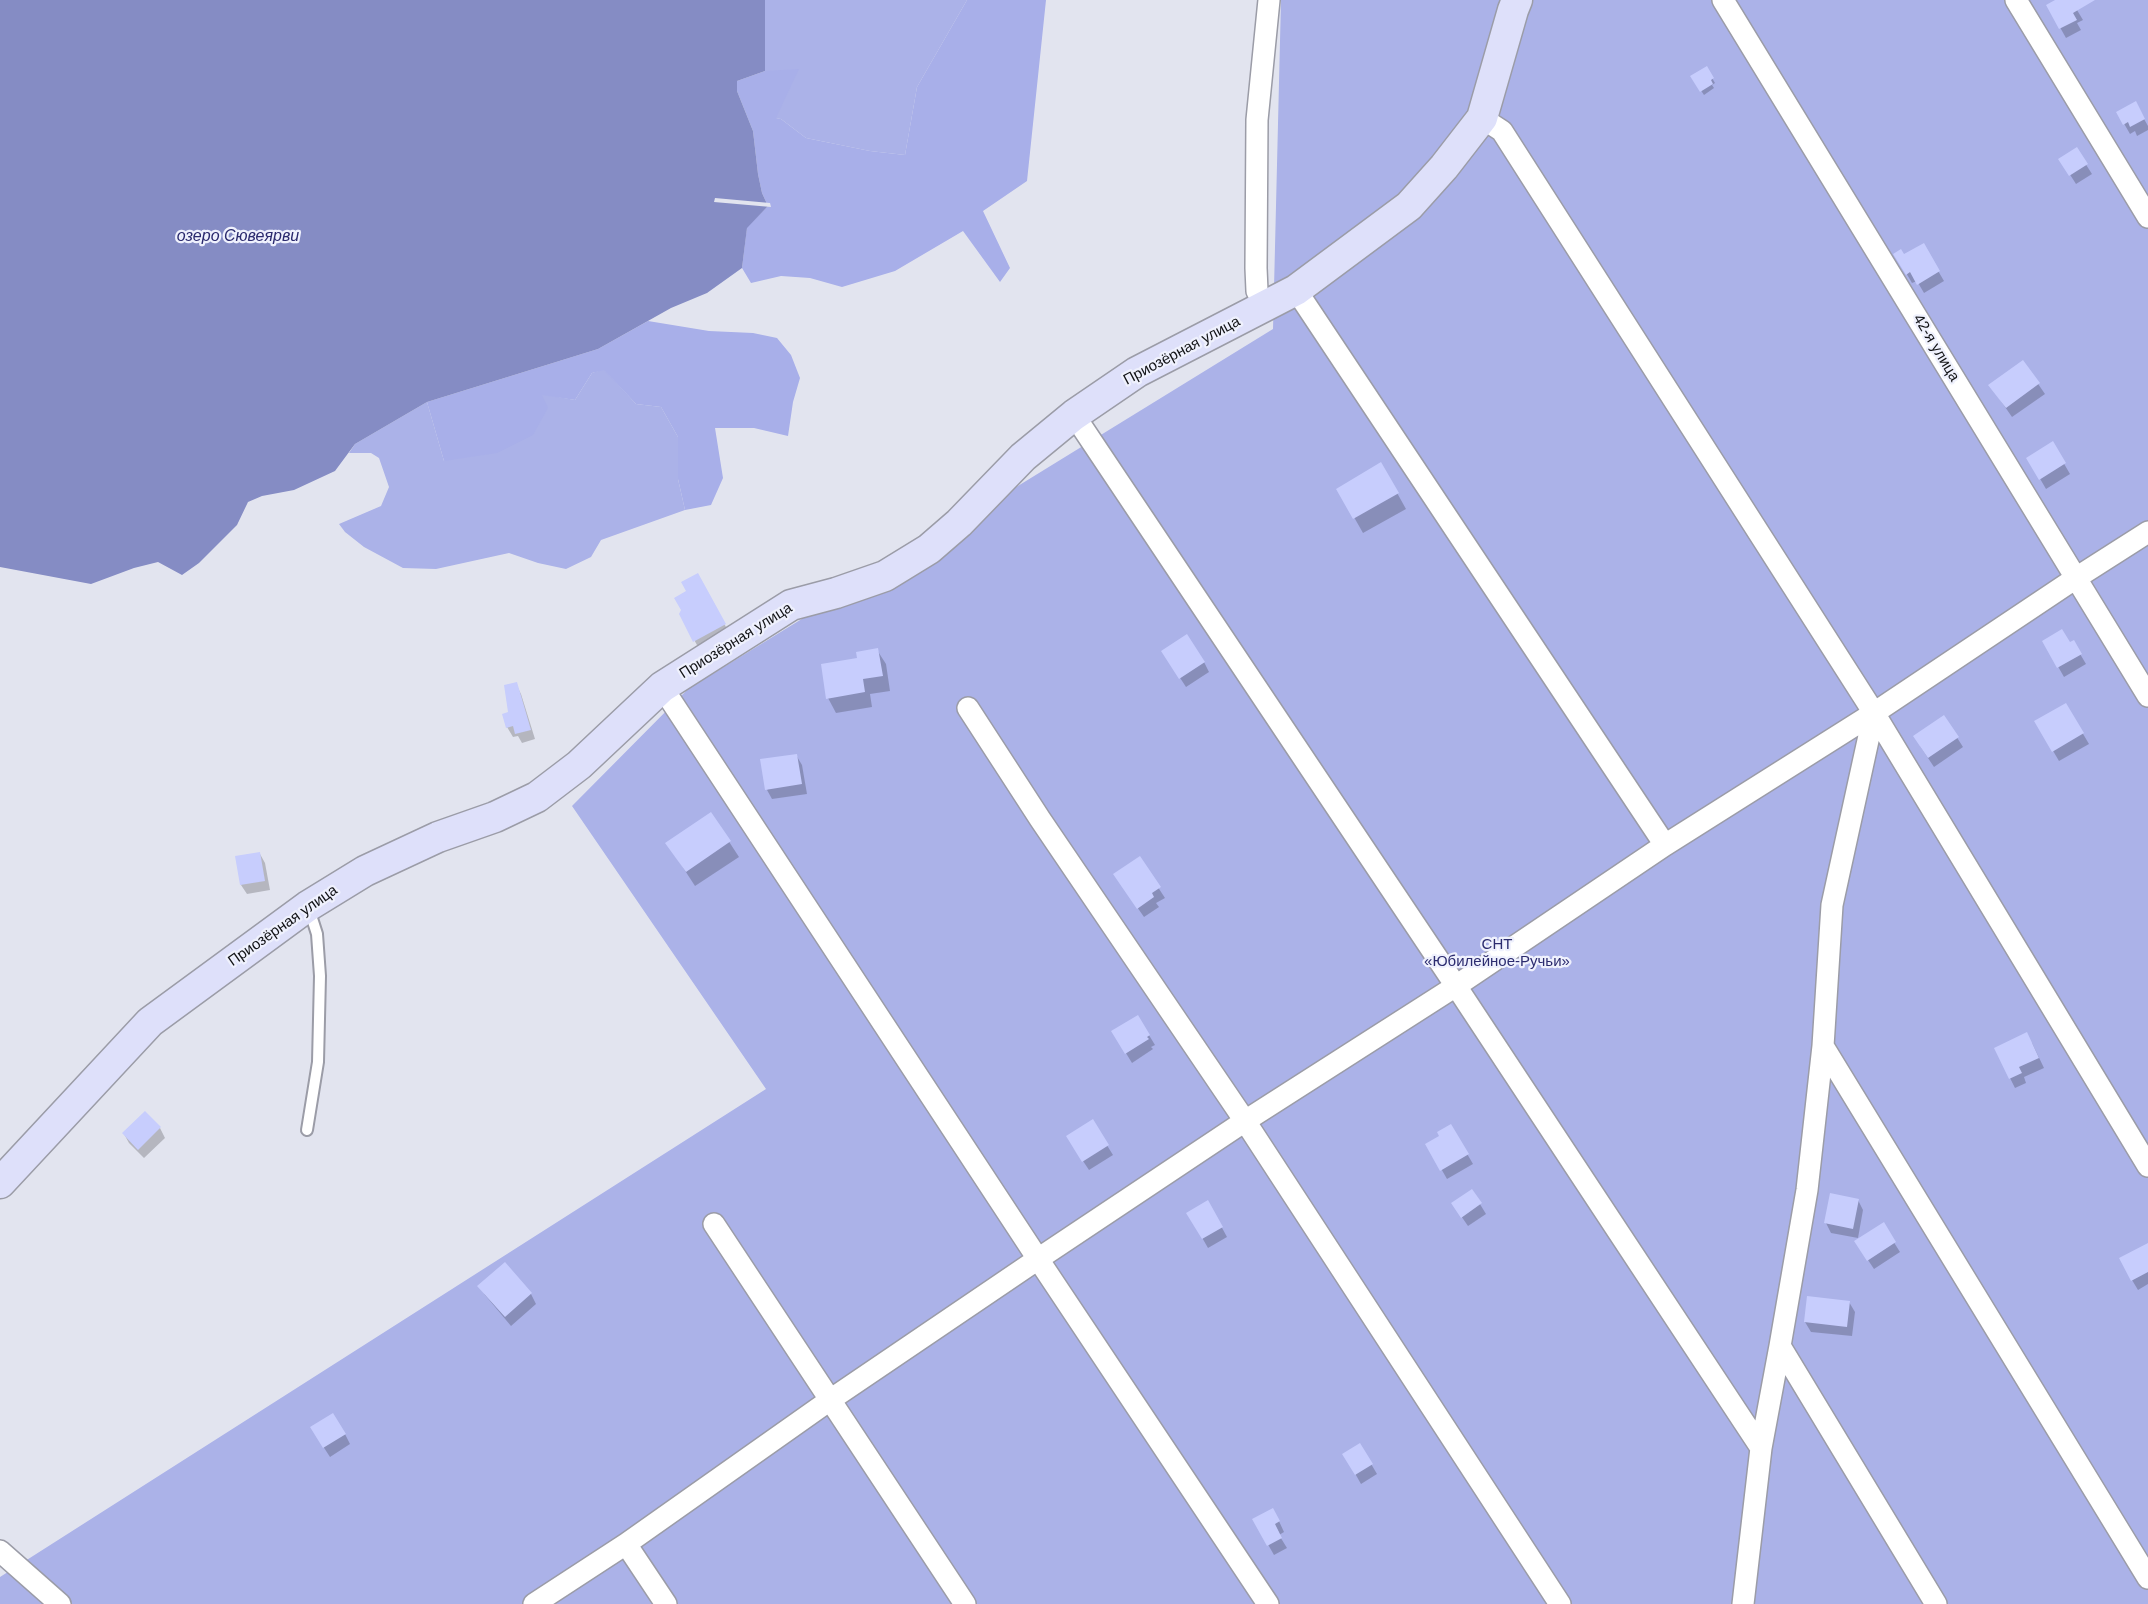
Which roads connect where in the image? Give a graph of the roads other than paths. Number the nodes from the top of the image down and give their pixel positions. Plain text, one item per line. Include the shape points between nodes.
1 (1269, 0) edge
2 (1517, 0) edge
3 (1724, 0) edge
4 (2016, 0) edge
5 (1482, 118) junction
6 (2148, 217) edge
7 (1296, 291) junction
8 (1264, 307) junction
9 (1074, 415) junction
10 (2148, 532) edge
11 (2076, 578) junction
12 (662, 687) junction
13 (2148, 696) edge
14 (968, 708) dead end
15 (1874, 713) junction
16 (1665, 845) junction
17 (308, 906) junction
18 (1456, 986) junction
19 (1823, 1046) junction
20 (1245, 1121) junction
21 (307, 1130) dead end
22 (2148, 1166) edge
23 (0, 1183) edge
24 (714, 1224) dead end
25 (1038, 1259) junction
26 (1780, 1346) junction
27 (830, 1400) junction
28 (1761, 1448) junction
29 (626, 1544) junction
30 (0, 1551) edge
31 (2148, 1578) edge
32 (60, 1604) edge
33 (534, 1604) edge
34 (666, 1604) edge
35 (965, 1604) edge
36 (1268, 1604) edge
37 (1560, 1604) edge
38 (1743, 1604) edge
39 (1936, 1604) edge

1 - 8 street via 1257,120 1256,268 1257,291
2 - 5 street
3 - 11 street, 42-я улица
4 - 6 street
5 - 7 street, Приозёрная улица via 1409,206
5 - 15 street via 1502,131
7 - 8 street, Приозёрная улица
7 - 16 street
8 - 9 street, Приозёрная улица via 1137,372
9 - 12 street, Приозёрная улица via 1023,457 929,549 885,576 791,605
9 - 18 street
10 - 11 street
11 - 13 street, 42-я улица
11 - 15 street
12 - 17 street, Приозёрная улица via 579,765 537,797 407,851
12 - 25 street
14 - 20 street
15 - 16 street
15 - 19 street via 1832,905
15 - 22 street
16 - 18 street
17 - 21 lane via 317,934 320,976 318,1062
17 - 23 street, Приозёрная улица via 150,1022
18 - 20 street
18 - 28 street
19 - 26 street via 1807,1190
19 - 31 street
20 - 25 street
20 - 37 street
24 - 27 street
25 - 27 street
25 - 36 street
26 - 28 street
26 - 39 street
27 - 29 street
27 - 35 street
28 - 38 street
29 - 33 street
29 - 34 street
30 - 32 street

